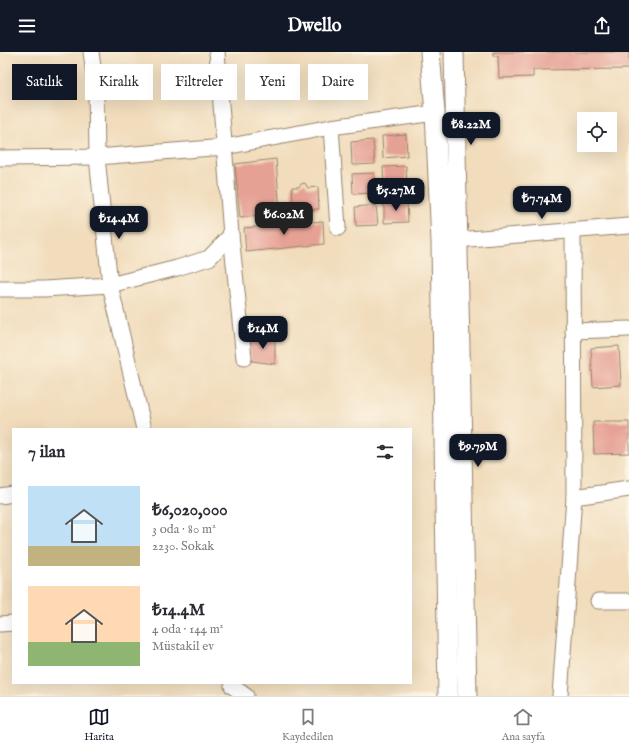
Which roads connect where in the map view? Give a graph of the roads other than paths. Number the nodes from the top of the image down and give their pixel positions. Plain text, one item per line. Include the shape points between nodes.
1 (92, 52) edge
2 (217, 52) edge
3 (430, 52) edge
4 (454, 52) edge
5 (435, 113) junction
6 (331, 127) junction
7 (225, 147) junction
8 (97, 157) junction
9 (0, 158) edge
10 (629, 226) edge
11 (338, 228) dead end
12 (573, 231) junction
13 (231, 235) junction
14 (457, 240) junction
15 (110, 285) junction
16 (0, 289) edge
17 (629, 329) edge
18 (573, 331) junction
19 (244, 358) dead end
20 (144, 428) edge
21 (629, 489) edge
22 (12, 494) edge
23 (0, 496) edge
24 (574, 497) junction
25 (629, 601) edge
26 (598, 602) dead end
27 (12, 623) edge
28 (0, 624) edge
29 (232, 688) edge
30 (246, 696) edge
31 (448, 696) edge
32 (467, 696) edge
33 (560, 696) edge

1 - 8 street via 96,90
2 - 7 street
3 - 5 main road
4 - 14 main road
5 - 6 street
5 - 31 main road via 441,242
6 - 7 street
6 - 11 street
7 - 8 street
7 - 13 street
8 - 9 street
8 - 15 street
10 - 12 street
12 - 14 street
12 - 18 street
13 - 15 street via 209,258
13 - 19 street
14 - 32 main road
15 - 16 street
15 - 20 street
17 - 18 street
18 - 24 street
21 - 24 street
22 - 23 street
24 - 33 street
25 - 26 street
27 - 28 street
29 - 30 street

